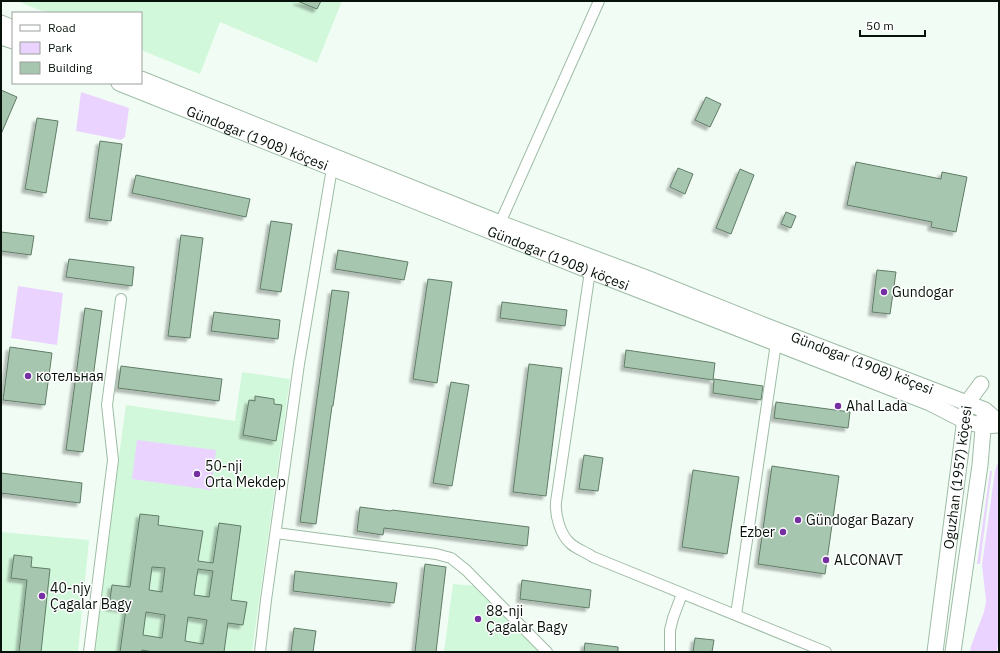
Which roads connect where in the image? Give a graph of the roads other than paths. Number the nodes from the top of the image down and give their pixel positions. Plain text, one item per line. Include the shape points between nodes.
1 (599, 1) edge
2 (1, 23) edge
3 (12, 28) edge
4 (1, 37) edge
5 (12, 41) edge
6 (142, 79) edge
7 (122, 84) edge
8 (334, 162) junction
9 (500, 223) junction
10 (592, 264) junction
11 (121, 299) dead end
12 (776, 343) junction
13 (967, 403) junction
14 (985, 410) junction
15 (965, 420) junction
16 (999, 424) edge
17 (983, 426) junction
18 (276, 533) junction
19 (682, 594) junction
20 (736, 614) junction
21 (89, 652) edge
22 (260, 652) edge
23 (547, 652) edge
24 (670, 652) edge
25 (826, 652) edge
26 (935, 652) edge
27 (953, 652) edge

1 - 9 street
2 - 3 main road
4 - 5 main road
6 - 8 main road, Gündogar (1908) köçesi
7 - 8 main road, Gündogar (1908) köçesi
8 - 9 main road, Gündogar (1908) köçesi
8 - 10 main road, Gündogar (1908) köçesi
8 - 18 street via 299,364
9 - 10 main road, Gündogar (1908) köçesi
10 - 12 main road, Gündogar (1908) köçesi
10 - 13 main road, Gündogar (1908) köçesi via 644,276
10 - 19 street via 555,511 561,530 570,543 593,557
11 - 21 street via 107,405 113,460
12 - 15 main road, Gündogar (1908) köçesi via 930,403
12 - 20 street
13 - 14 main road, Gündogar (1908) köçesi
13 - 14 main road, Oguzhan (1957) köçesi via 981,384
13 - 15 main road, Oguzhan (1957) köçesi
14 - 16 main road, Gündogar (1908) köçesi
14 - 17 main road, Oguzhan (1957) köçesi
15 - 17 main road, Gündogar (1908) köçesi
15 - 26 main road, Oguzhan (1957) köçesi
16 - 17 main road, Gündogar (1908) köçesi
17 - 27 main road, Oguzhan (1957) köçesi via 980,465
18 - 22 street
18 - 23 street via 451,558
19 - 20 street
19 - 24 street via 670,630
20 - 25 street

